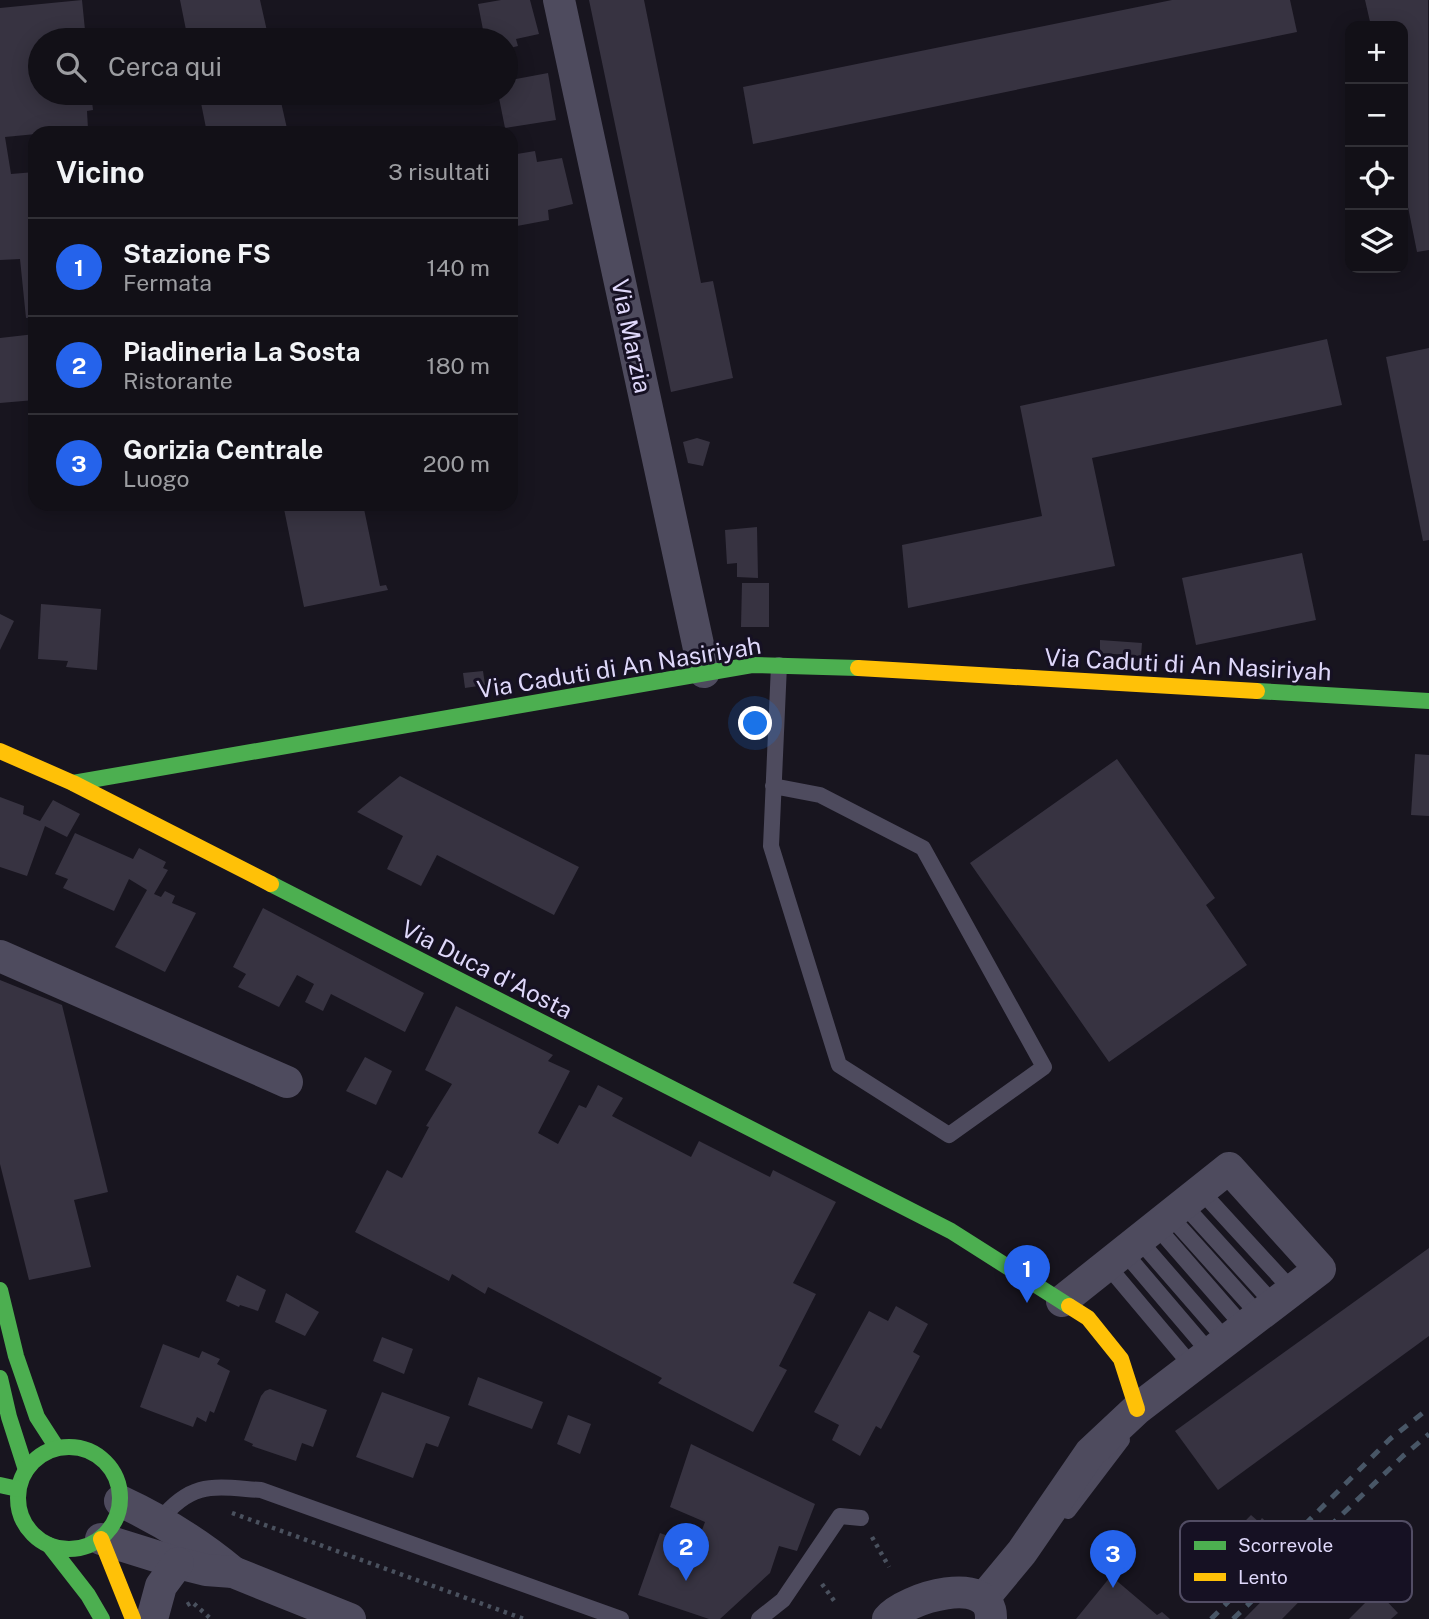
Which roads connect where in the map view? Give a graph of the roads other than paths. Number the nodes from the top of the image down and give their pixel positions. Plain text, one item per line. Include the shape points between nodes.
1 (559, 0) edge
2 (779, 665) junction
3 (704, 672) junction
4 (1429, 701) edge
5 (0, 751) edge
6 (73, 783) junction
7 (774, 786) junction
8 (0, 956) edge
9 (287, 1082) dead end
10 (1163, 1221) junction
11 (0, 1290) edge
12 (1062, 1301) junction
13 (1251, 1321) junction
14 (0, 1378) edge
15 (1138, 1409) junction
16 (57, 1448) junction
17 (26, 1470) junction
18 (0, 1485) edge
19 (19, 1489) junction
20 (120, 1501) junction
21 (861, 1518) road end
22 (160, 1520) junction
23 (101, 1538) junction
24 (49, 1545) junction
25 (178, 1563) junction
26 (233, 1572) junction
27 (972, 1607) edge
28 (102, 1619) edge
29 (133, 1619) edge
30 (152, 1619) edge
31 (350, 1619) edge
32 (621, 1619) edge
33 (759, 1619) edge
34 (888, 1619) edge

1 - 3 street, Via Marzia
2 - 3 street, Via Caduti di An Nasiriyah
2 - 4 street, Via Caduti di An Nasiriyah
2 - 7 lane
3 - 6 street, Via Caduti di An Nasiriyah
5 - 6 street, Via Duca d'Aosta
6 - 12 street, Via Duca d'Aosta via 951,1231
7 - 7 lane via 771,846 839,1065 949,1135 1044,1067 923,848 820,795
8 - 9 street
10 - 12 street
10 - 13 lane
10 - 13 lane
10 - 13 lane
10 - 13 lane
10 - 13 street via 1229,1168 1320,1269
11 - 16 street via 37,1418
12 - 15 street, Via Duca d'Aosta via 1088,1318 1121,1359
13 - 15 street
14 - 17 street
15 - 27 street via 1090,1453 1022,1552
16 - 17 street via 39,1456
16 - 20 street via 80,1448 102,1458 116,1477
17 - 19 street
18 - 19 street
19 - 24 street via 25,1525
20 - 22 street
20 - 23 street via 115,1522
21 - 33 lane via 840,1516 783,1600
22 - 26 street
22 - 32 lane via 176,1500 211,1487 261,1490
23 - 24 street via 67,1550
23 - 25 street
23 - 29 street
24 - 28 street
25 - 26 street
25 - 30 street via 161,1586
26 - 31 street
27 - 34 street via 941,1593

